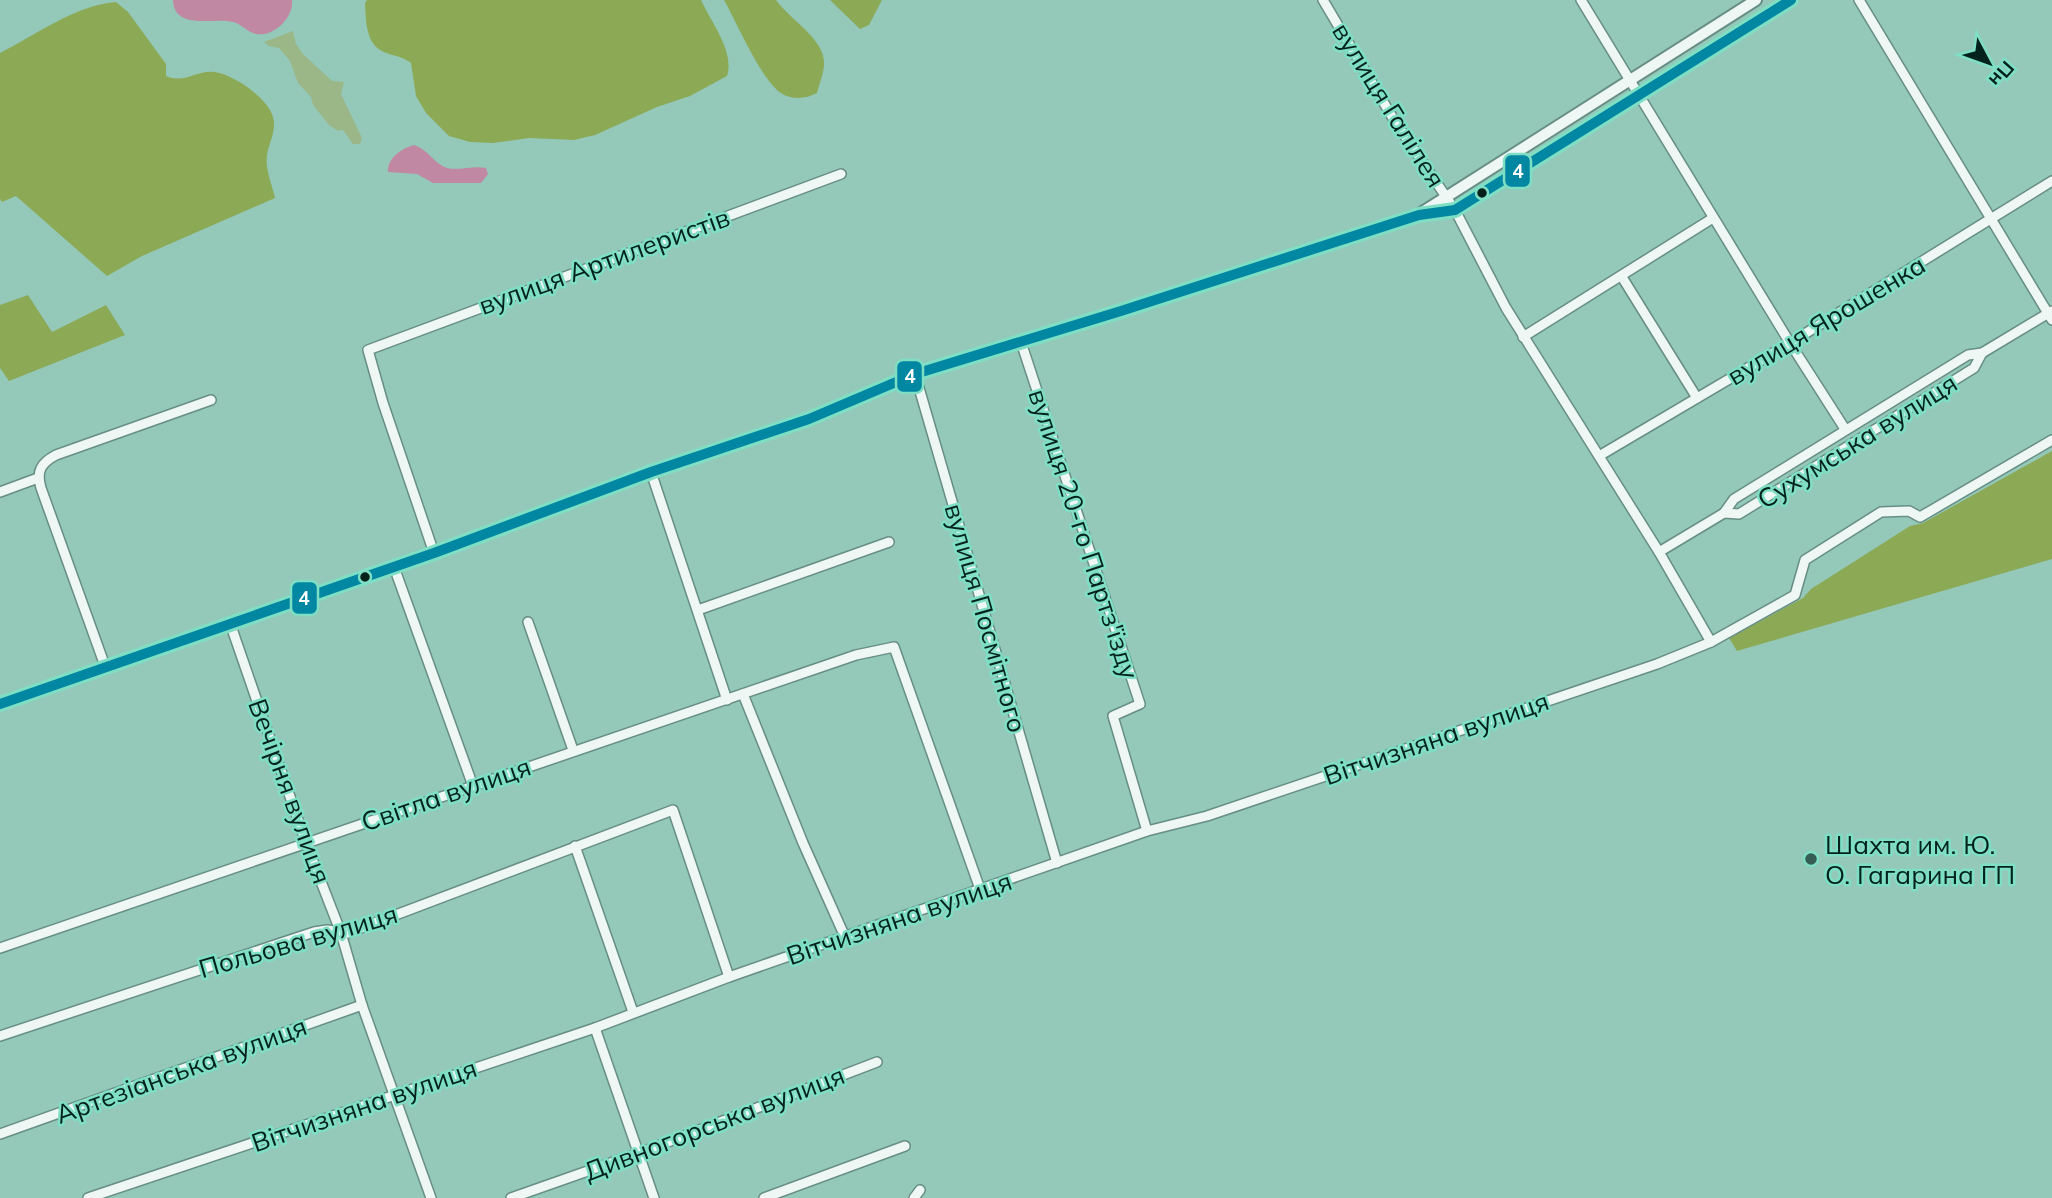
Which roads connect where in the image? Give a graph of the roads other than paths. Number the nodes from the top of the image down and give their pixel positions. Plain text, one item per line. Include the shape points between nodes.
1 (1324, 0) edge
2 (1581, 0) edge
3 (1756, 0) edge
4 (1791, 0) edge
5 (1860, 0) edge
6 (1629, 79) junction
7 (1639, 96) junction
8 (841, 174) dead end
9 (2052, 181) edge
10 (1445, 196) junction
11 (1455, 210) junction
12 (1419, 215) junction
13 (1713, 218) junction
14 (1992, 219) junction
15 (1622, 276) junction
16 (2051, 315) edge
17 (1523, 337) junction
18 (1021, 342) junction
19 (1790, 343) junction
20 (1982, 354) junction
21 (915, 374) junction
22 (1697, 398) junction
23 (211, 400) dead end
24 (1845, 429) junction
25 (2052, 440) edge
26 (1599, 456) junction
27 (651, 472) junction
28 (38, 478) junction
29 (0, 492) edge
30 (1724, 513) junction
31 (889, 542) dead end
32 (1659, 552) junction
33 (434, 553) junction
34 (394, 567) junction
35 (698, 610) junction
36 (528, 622) dead end
37 (230, 623) junction
38 (1711, 642) junction
39 (106, 666) junction
40 (743, 694) junction
41 (727, 699) junction
42 (0, 704) edge
43 (573, 750) junction
44 (473, 786) junction
45 (1147, 831) junction
46 (306, 843) junction
47 (575, 846) junction
48 (1057, 863) junction
49 (980, 889) junction
50 (341, 933) junction
51 (845, 937) junction
52 (0, 948) edge
53 (729, 978) junction
54 (362, 1005) junction
55 (633, 1012) junction
56 (595, 1028) junction
57 (0, 1036) edge
58 (877, 1062) dead end
59 (392, 1094) junction
60 (0, 1134) edge
61 (905, 1146) dead end
62 (639, 1153) junction
63 (88, 1198) edge
64 (430, 1198) edge
65 (511, 1198) edge
66 (654, 1198) edge
67 (764, 1198) edge

1 - 10 street, вулиця Галілея
2 - 6 street
3 - 6 street
4 - 7 street
5 - 14 street
6 - 7 street
6 - 10 street
7 - 11 street
7 - 13 street
8 - 33 street, вулиця Артилеристів via 368,350
9 - 14 street, вулиця Ярошенка
10 - 11 street, вулиця Галілея
10 - 12 street
11 - 12 street
11 - 17 street, вулиця Галілея
12 - 18 street
13 - 15 street
13 - 19 street
14 - 16 street
14 - 19 street, вулиця Ярошенка
15 - 17 street
15 - 22 street
16 - 20 street, Сухумська вулиця
17 - 26 street, вулиця Галілея
18 - 21 street
18 - 45 street, вулиця 20-го Партз'їзду via 1140,704 1113,716
19 - 22 street, вулиця Ярошенка
19 - 24 street
20 - 24 street, Сухумська вулиця via 1968,355
20 - 30 street, Сухумська вулиця via 1974,368 1740,514
21 - 27 street via 809,419
21 - 48 street, вулиця Посмітного
22 - 26 street, вулиця Ярошенка
23 - 28 street via 56,455 46,460
24 - 30 street, Сухумська вулиця via 1734,499
25 - 38 street, Вітчизняна вулиця via 1920,517 1909,511 1881,512 1805,561 1796,595
26 - 32 street, вулиця Галілея
27 - 33 street
27 - 35 street
28 - 29 street
28 - 39 street
30 - 32 street, Сухумська вулиця
31 - 35 street
32 - 38 street, вулиця Галілея
33 - 34 street
34 - 37 street
34 - 44 street
35 - 41 street
36 - 43 street
37 - 39 street
37 - 46 street, Вечірня вулиця
38 - 45 street, Вітчизняна вулиця via 1207,816
39 - 42 street
40 - 41 street, Світла вулиця
40 - 49 street, Світла вулиця via 856,654 894,647
40 - 51 street
41 - 43 street, Світла вулиця
43 - 44 street, Світла вулиця
44 - 46 street, Світла вулиця
45 - 48 street, Вітчизняна вулиця
46 - 50 street, Вечірня вулиця
46 - 52 street, Світла вулиця
47 - 50 street, Польова вулиця
47 - 53 street, Польова вулиця via 673,810
47 - 55 street
48 - 49 street, Вітчизняна вулиця
49 - 51 street, Вітчизняна вулиця
50 - 54 street, Вечірня вулиця
50 - 57 street, Польова вулиця via 314,932
51 - 53 street, Вітчизняна вулиця
53 - 55 street, Вітчизняна вулиця
54 - 59 street, Вечірня вулиця
54 - 60 street, Артезіанська вулиця
55 - 56 street, Вітчизняна вулиця
56 - 59 street, Вітчизняна вулиця
56 - 62 street
58 - 62 street, Дивногорська вулиця
59 - 63 street, Вітчизняна вулиця
59 - 64 street, Вечірня вулиця
61 - 67 street
62 - 65 street, Дивногорська вулиця
62 - 66 street

